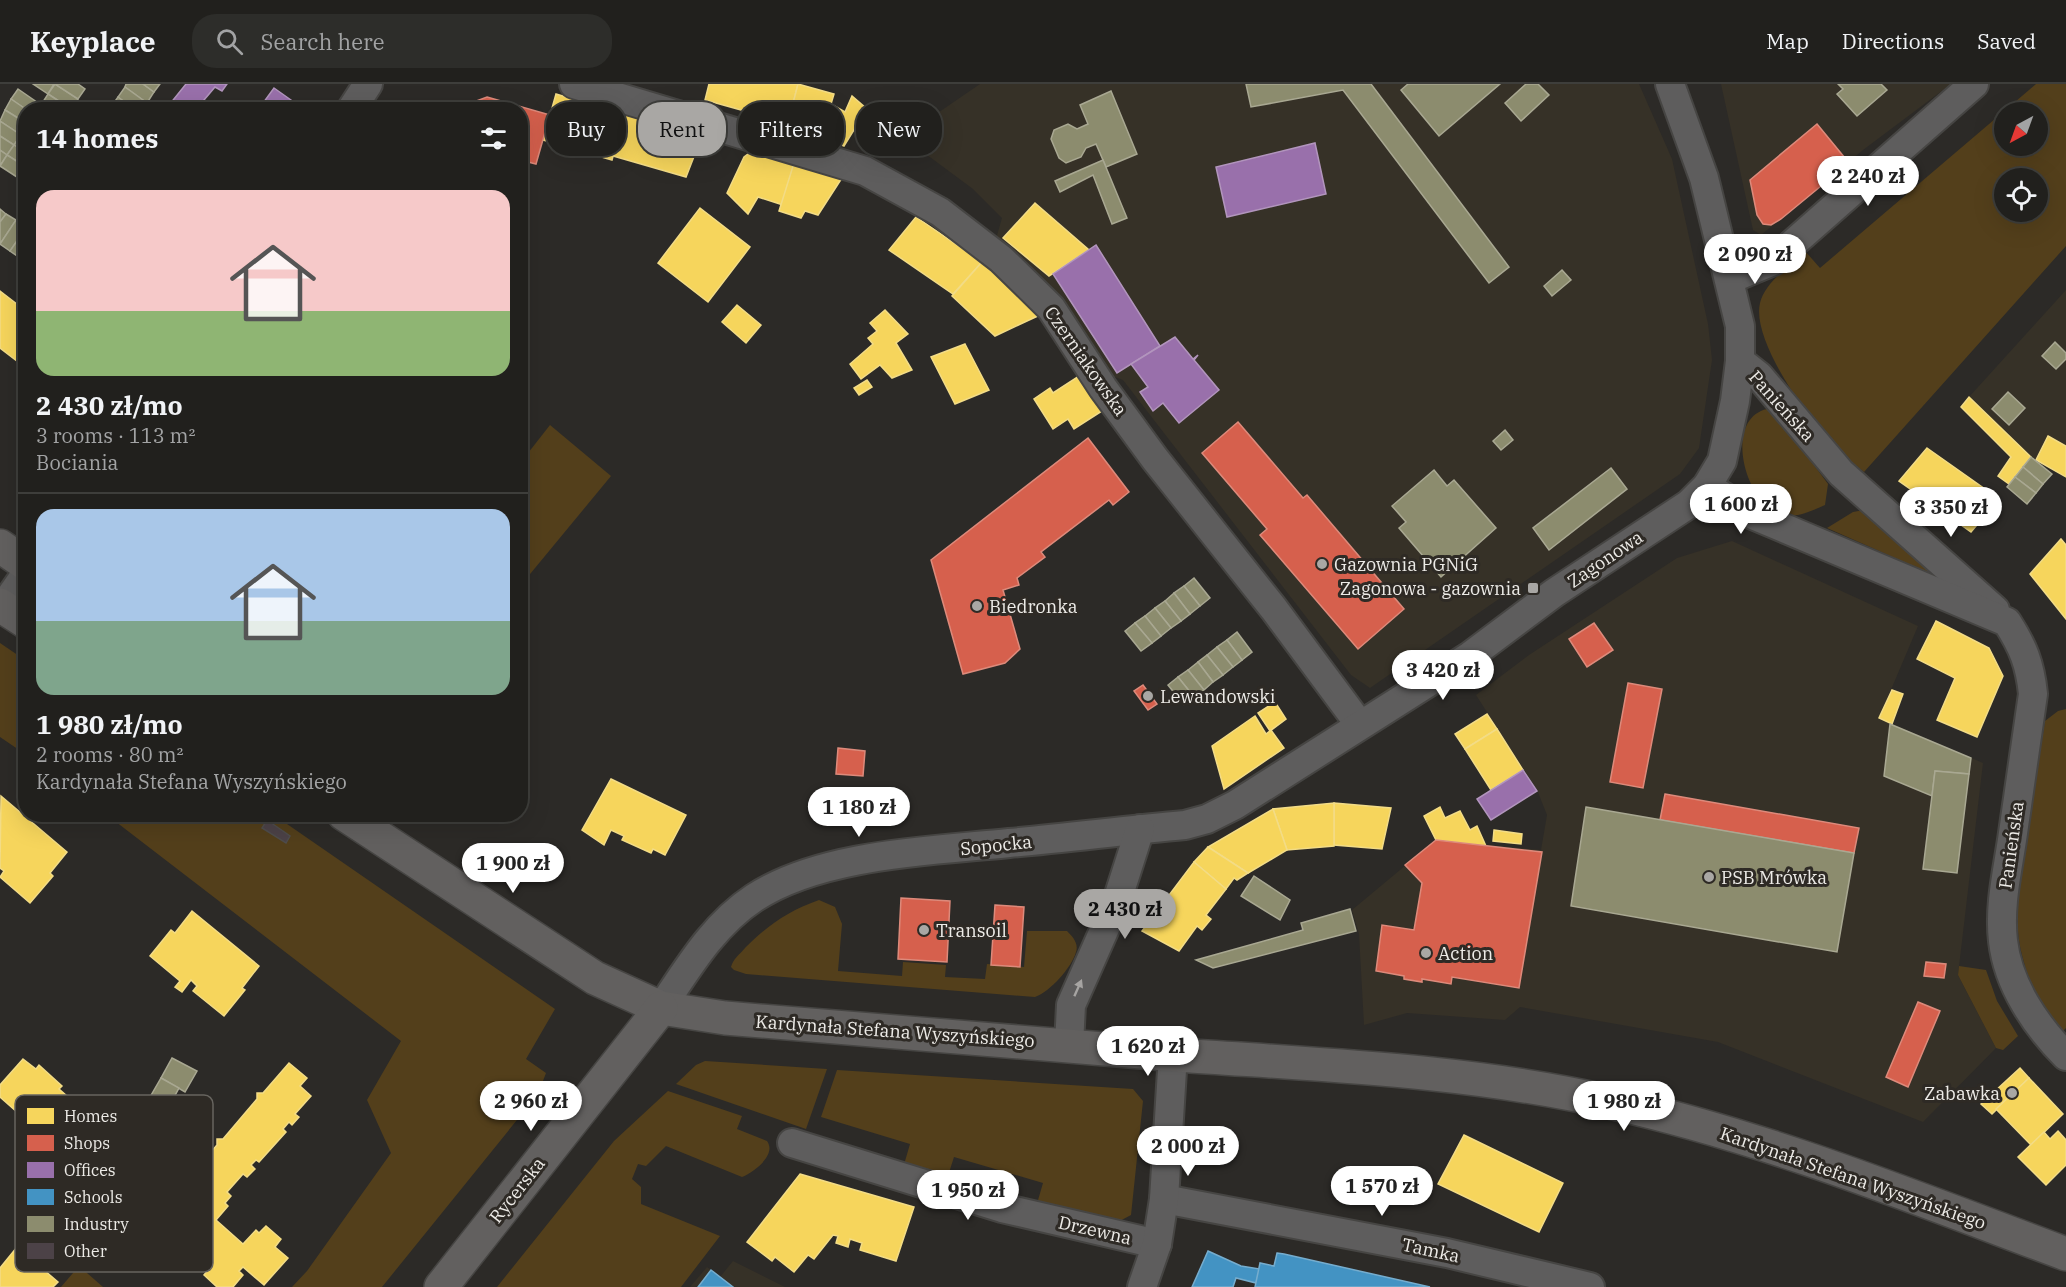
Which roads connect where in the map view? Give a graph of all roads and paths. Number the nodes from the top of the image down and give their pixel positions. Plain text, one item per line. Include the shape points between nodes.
1 (368, 84) edge
2 (574, 84) edge
3 (1670, 84) edge
4 (1974, 84) edge
5 (356, 102) edge
6 (1730, 279) junction
7 (1740, 361) junction
8 (1707, 486) junction
9 (0, 546) edge
10 (18, 558) edge
11 (18, 591) edge
12 (9, 611) edge
13 (2007, 622) junction
14 (1360, 725) junction
15 (356, 822) edge
16 (1140, 829) junction
17 (661, 1008) junction
18 (1069, 1045) junction
19 (1173, 1054) junction
20 (2066, 1056) edge
21 (792, 1143) dead end
22 (1164, 1199) junction
23 (1157, 1244) junction
24 (2066, 1254) edge
25 (441, 1287) edge
26 (1142, 1287) edge
27 (1590, 1287) edge

1 - 5 street
2 - 14 street, Czerniakowska via 865,171 940,212 1001,259 1052,308 1155,459
3 - 6 street, Zagonowa via 1699,159
4 - 6 street via 1773,261
6 - 7 street, Zagonowa via 1740,326
7 - 8 street, Zagonowa via 1724,453
7 - 13 street, Panieńska via 1759,376 1841,473
8 - 13 street via 1753,514
8 - 14 street, Zagonowa via 1689,504 1554,593 1470,656
9 - 10 main road
11 - 12 street
13 - 20 street, Panieńska via 2030,666 2033,694 2003,902 2003,943 2026,1004
14 - 16 street, Zagonowa via 1207,819
15 - 17 main road, Kardynała Stefana Wyszyńskiego via 595,978
16 - 17 street, Sopocka via 898,856 803,873 752,899 724,923
18 -> 16 street via 1071,1005 1117,901
17 - 18 main road, Kardynała Stefana Wyszyńskiego via 724,1018
17 - 25 main road, Rycerska
18 - 19 main road, Kardynała Stefana Wyszyńskiego
19 - 22 street
19 - 24 main road, Kardynała Stefana Wyszyńskiego via 1377,1069 1607,1102 1738,1136
21 - 23 street, Drzewna via 1002,1208
22 - 23 street
22 - 27 street, Tamka via 1447,1253
23 - 26 street

